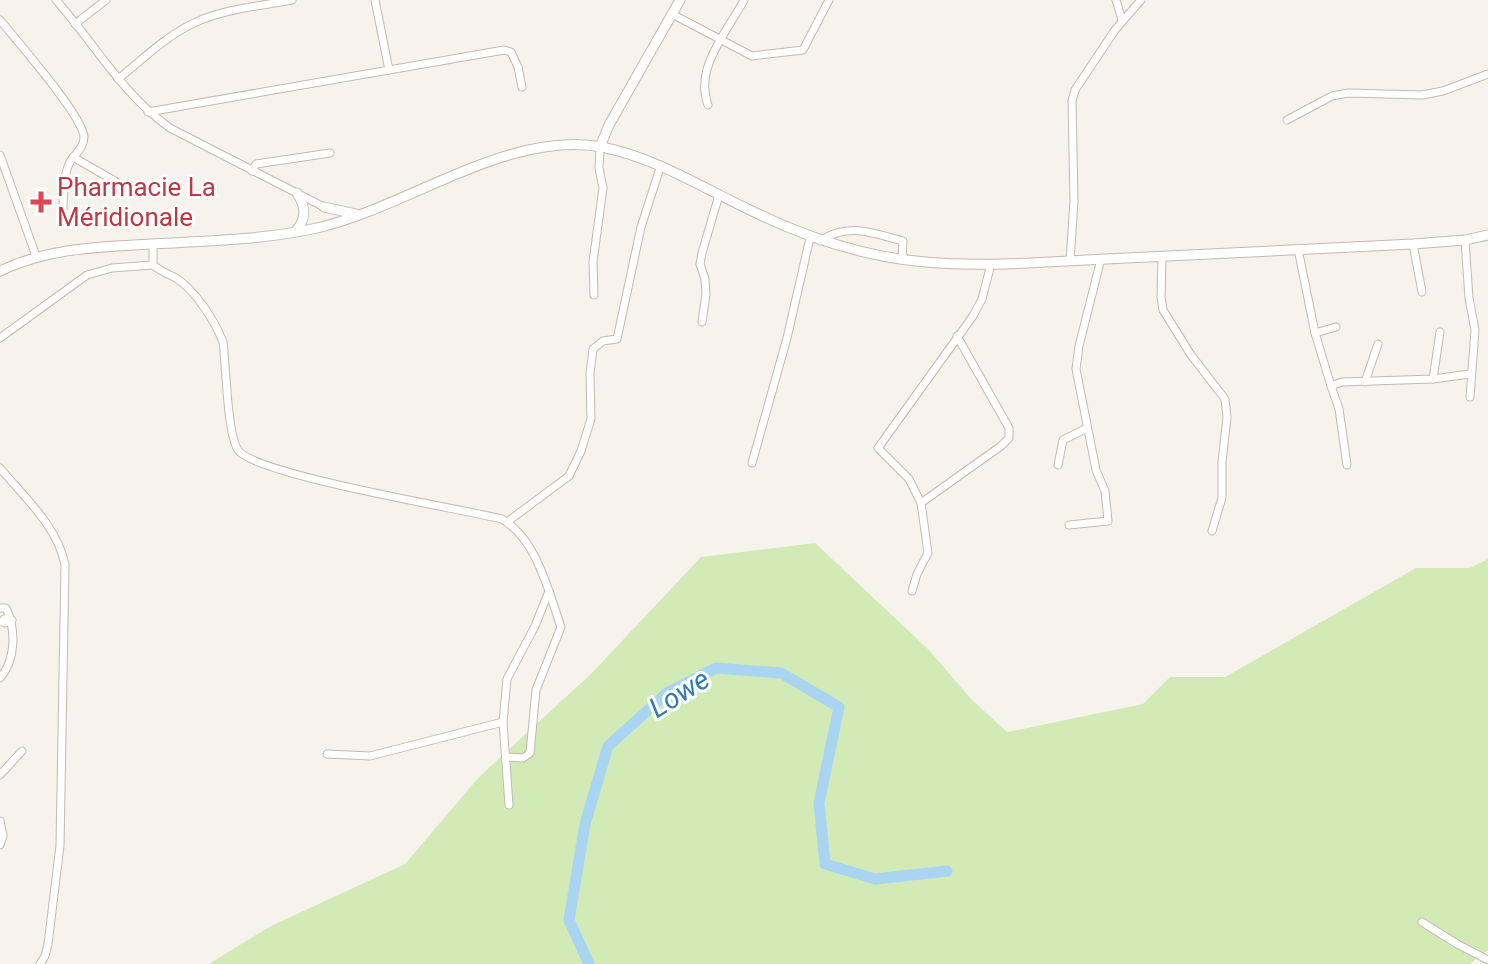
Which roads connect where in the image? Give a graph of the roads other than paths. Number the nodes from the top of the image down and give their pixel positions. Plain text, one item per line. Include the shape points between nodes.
1 (56, 0) edge
2 (106, 0) edge
3 (292, 0) edge
4 (375, 0) edge
5 (668, 0) edge
6 (680, 0) edge
7 (744, 0) edge
8 (829, 0) edge
9 (1116, 0) edge
10 (1141, 0) edge
11 (672, 14) junction
12 (0, 20) edge
13 (1122, 20) junction
14 (75, 24) junction
15 (721, 42) junction
16 (389, 70) junction
17 (1488, 74) edge
18 (118, 79) junction
19 (522, 87) dead end
20 (708, 105) dead end
21 (148, 112) junction
22 (1287, 120) dead end
23 (600, 147) junction
24 (330, 153) dead end
25 (0, 155) edge
26 (73, 157) junction
27 (661, 165) junction
28 (252, 171) junction
29 (120, 184) dead end
30 (297, 193) junction
31 (719, 195) junction
32 (324, 207) junction
33 (365, 213) junction
34 (62, 220) dead end
35 (328, 225) junction
36 (295, 232) junction
37 (1488, 235) edge
38 (815, 239) junction
39 (1465, 240) junction
40 (153, 244) junction
41 (1413, 244) junction
42 (1298, 249) junction
43 (36, 256) junction
44 (1162, 257) junction
45 (1101, 259) junction
46 (902, 260) junction
47 (1070, 261) junction
48 (991, 264) junction
49 (153, 265) junction
50 (0, 271) edge
51 (1422, 292) dead end
52 (594, 295) dead end
53 (702, 322) dead end
54 (1336, 327) dead end
55 (1440, 332) dead end
56 (1315, 333) junction
57 (957, 336) junction
58 (0, 338) edge
59 (1378, 344) dead end
60 (1470, 374) junction
61 (1433, 379) junction
62 (1365, 382) junction
63 (1331, 386) junction
64 (1470, 397) dead end
65 (1087, 428) junction
66 (752, 463) dead end
67 (1058, 465) dead end
68 (1347, 465) dead end
69 (0, 468) edge
70 (921, 503) junction
71 (507, 522) junction
72 (1069, 525) dead end
73 (1212, 531) dead end
74 (549, 591) junction
75 (912, 591) dead end
76 (0, 608) edge
77 (0, 678) edge
78 (503, 722) junction
79 (22, 751) dead end
80 (327, 754) dead end
81 (507, 757) junction
82 (0, 775) edge
83 (509, 805) dead end
84 (0, 821) edge
85 (0, 845) edge
86 (1422, 922) dead end
87 (1488, 960) edge
88 (40, 964) edge

1 - 14 street
2 - 14 street
3 - 18 street via 195,22
4 - 16 street
5 - 11 street
6 - 11 street
7 - 15 street
8 - 15 street via 803,50 757,57
9 - 13 street
10 - 13 street
11 - 15 street
11 - 23 street
12 - 26 street via 80,125 83,142
13 - 47 street via 1072,101
14 - 18 street
15 - 20 street via 704,77
16 - 19 street via 504,50 516,59
16 - 21 street
17 - 22 street via 1422,95 1332,96
18 - 21 street
21 - 28 street
23 - 27 street
23 - 33 street via 556,144 522,152
23 - 52 street via 603,188
24 - 28 street via 266,161
25 - 43 street via 6,187
26 - 29 street
26 - 34 street via 66,173
27 - 31 street
27 - 71 street via 641,227 617,339 597,345 591,358 591,419 581,451 569,476
28 - 30 street
30 - 32 street
30 - 36 street via 305,211
31 - 38 street
31 - 53 street via 700,264 706,294
32 - 33 street
32 - 35 street
33 - 35 street
35 - 36 street
36 - 40 street
37 - 39 street
38 - 46 street
38 - 46 street via 845,230 903,241
38 - 66 street
39 - 41 street
39 - 60 street via 1475,330
40 - 43 street
40 - 49 street
41 - 42 street
41 - 51 street
42 - 44 street
42 - 56 street
43 - 50 street
44 - 45 street
44 - 73 street via 1163,310 1225,399 1222,498
45 - 47 street
45 - 65 street via 1076,369
46 - 48 street
47 - 48 street
48 - 57 street via 982,299
49 - 58 street via 87,275
49 - 71 street via 193,295 220,333 241,453 331,483
54 - 56 street
55 - 61 street
56 - 63 street
57 - 70 street via 878,448 909,479
57 - 70 street via 1009,428 1009,438
59 - 62 street
60 - 61 street
60 - 64 street
61 - 62 street
62 - 63 street
63 - 68 street
65 - 67 street via 1063,440
65 - 72 street via 1108,521
69 - 88 street via 52,532 65,565 60,846 50,933
70 - 75 street via 928,553
71 - 74 street via 532,550
74 - 78 street via 507,679
74 - 81 street via 561,627 536,690 530,753
76 - 77 street via 6,608 12,620 12,647
78 - 80 street via 370,756
78 - 81 street
79 - 82 street
81 - 83 street
84 - 85 street
86 - 87 street

